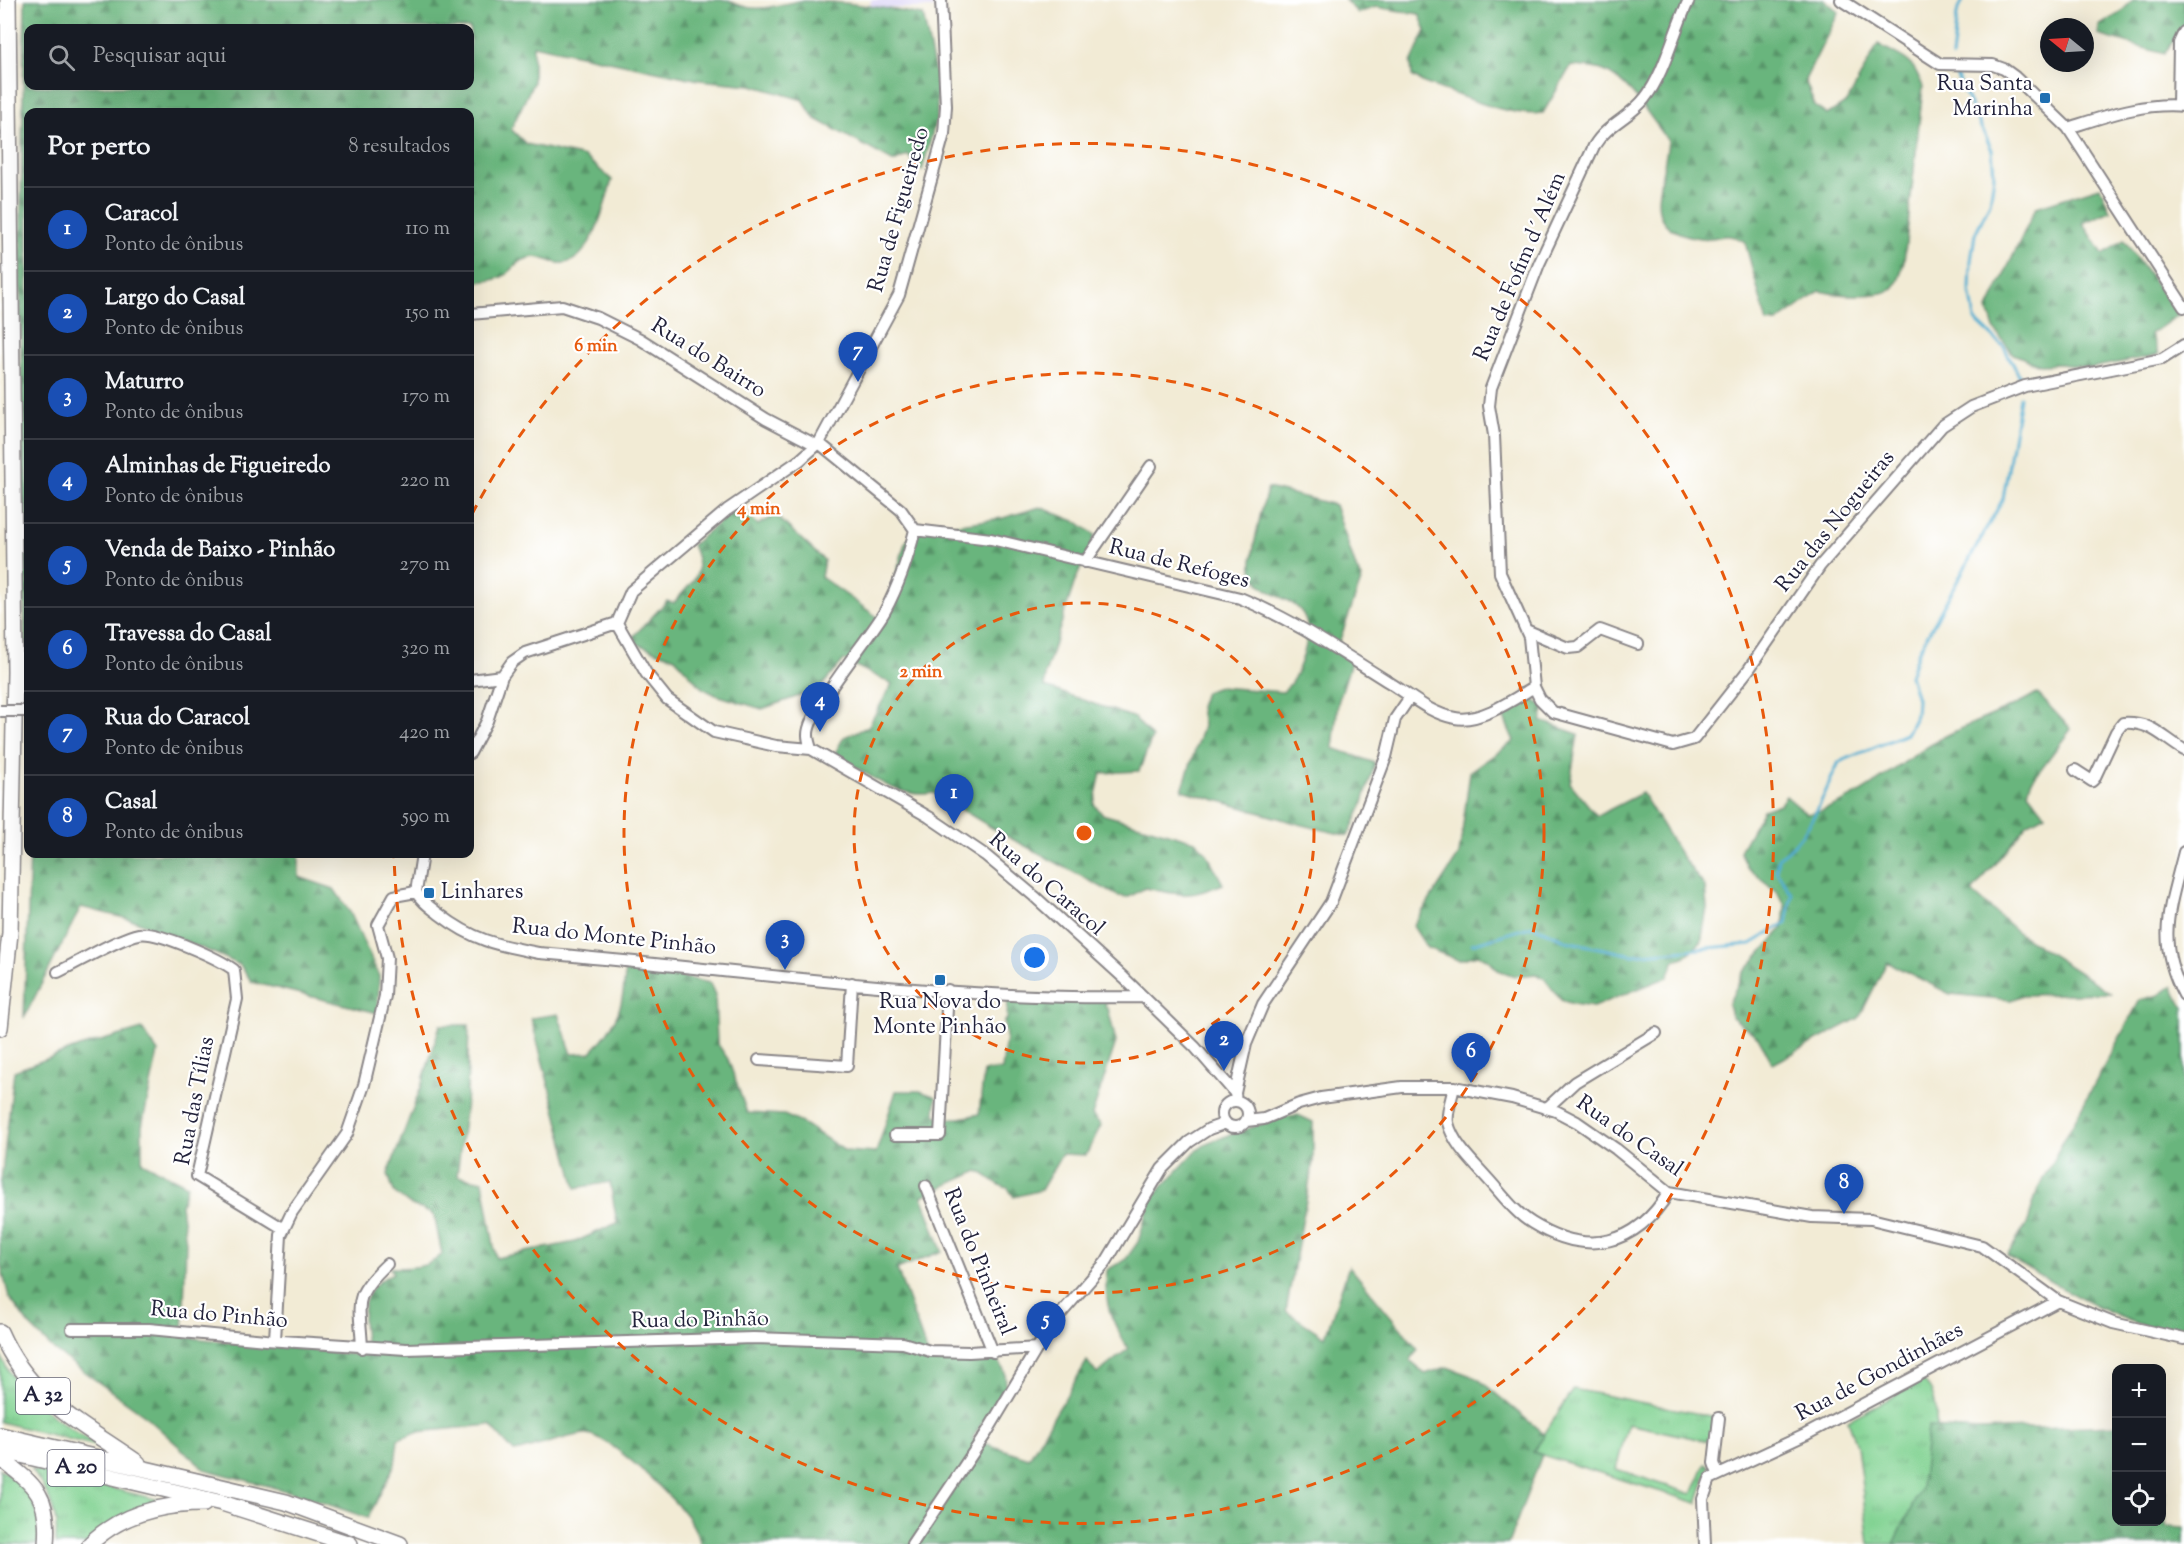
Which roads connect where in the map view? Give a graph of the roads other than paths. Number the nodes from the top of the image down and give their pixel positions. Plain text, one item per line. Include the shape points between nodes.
1 (8, 0) edge
2 (941, 0) edge
3 (1689, 0) edge
4 (1841, 0) edge
5 (2184, 32) edge
6 (2181, 106) edge
7 (2068, 128) junction
8 (2184, 307) edge
9 (474, 314) edge
10 (2184, 345) edge
11 (818, 444) junction
12 (1151, 466) dead end
13 (915, 530) junction
14 (1085, 562) junction
15 (617, 623) junction
16 (1526, 630) junction
17 (1638, 644) dead end
18 (502, 676) junction
19 (474, 680) edge
20 (1534, 687) junction
21 (1410, 697) junction
22 (0, 711) edge
23 (24, 711) edge
24 (474, 745) edge
25 (812, 749) junction
26 (2184, 750) edge
27 (2075, 770) dead end
28 (2184, 852) edge
29 (421, 858) edge
30 (416, 892) junction
31 (58, 972) dead end
32 (852, 983) junction
33 (948, 990) junction
34 (2184, 994) edge
35 (1143, 997) junction
36 (0, 1028) edge
37 (1656, 1033) dead end
38 (759, 1060) dead end
39 (1454, 1087) junction
40 (1235, 1097) junction
41 (1546, 1108) junction
42 (1246, 1121) junction
43 (1226, 1123) junction
44 (896, 1135) dead end
45 (926, 1186) dead end
46 (1669, 1192) junction
47 (284, 1229) junction
48 (387, 1263) dead end
49 (2058, 1301) junction
50 (72, 1329) dead end
51 (0, 1332) edge
52 (2184, 1339) edge
53 (275, 1340) junction
54 (362, 1348) junction
55 (1038, 1348) junction
56 (993, 1352) junction
57 (1719, 1418) dead end
58 (0, 1435) edge
59 (0, 1450) edge
60 (0, 1458) edge
61 (143, 1467) junction
62 (1718, 1474) junction
63 (222, 1503) junction
64 (46, 1544) edge
65 (90, 1544) edge
66 (350, 1544) edge
67 (400, 1544) edge
68 (912, 1544) edge
69 (1705, 1544) edge

1 - 36 highway via 15,672 10,933
2 - 11 street, Rua de Figueiredo via 944,134 898,295
3 - 16 street, Rua de Fofim d´Além via 1644,101 1601,134 1594,146 1539,264 1491,388 1500,573
4 - 7 street via 1940,64 1981,64 2004,69
5 - 6 street via 2179,43
6 - 7 street via 2163,104 2121,111
7 - 8 street
9 - 11 street, Rua do Bairro via 562,306 598,318 640,339 766,419
10 - 20 street, Rua das Nogueiras via 2162,359 2025,386 1971,406 1942,426 1820,566 1749,669 1694,739 1673,745 1553,712
11 - 13 street via 902,510
11 - 15 street, Rua de Figueiredo via 727,510 631,591
12 - 14 street
13 - 14 street, Rua de Refoges via 991,539
13 - 25 street via 898,586 884,612 813,717 808,734
14 - 21 street, Rua de Refoges via 1240,598 1273,612
15 - 18 street via 525,652
15 - 25 street via 646,673 667,699 714,732 776,746
16 - 17 street via 1568,648 1578,647 1600,630
16 - 20 street, Rua de Fofim d´Além
18 - 19 street
18 - 24 street
20 - 21 street via 1488,713 1456,719
21 - 40 street via 1395,719 1386,757 1331,902 1263,1004 1246,1044
22 - 23 street, bridge
25 - 35 street, Rua do Caracol via 929,817 985,855
26 - 27 street via 2157,729 2136,722 2123,723 2092,781
28 - 34 street via 2168,916 2166,947
29 - 30 street
30 - 32 street, Rua do Monte Pinhão via 464,933 495,945 539,953
30 - 47 street via 394,896 378,925 387,958 385,996 364,1085 347,1134
31 - 47 street, Rua das Tílias via 138,934 211,956 234,970 237,999 197,1176
32 - 33 street, Rua do Monte Pinhão
32 - 38 street via 847,1066
33 - 35 street, Rua do Monte Pinhão via 1067,998
33 - 44 street via 940,1136
35 - 40 street, Rua do Caracol via 1195,1047
37 - 41 street via 1575,1082
39 - 41 street, Rua do Casal
39 - 42 street, Rua do Casal via 1402,1087 1321,1098 1264,1119
39 - 46 street via 1447,1120 1456,1143 1506,1199 1531,1222 1550,1232 1588,1243 1622,1237 1649,1218
40 - 42 street via 1247,1109
40 - 43 street via 1224,1107 1222,1117
41 - 46 street, Rua do Casal via 1577,1122
42 - 43 street via 1236,1127
43 - 55 street via 1189,1142 1162,1169 1106,1262 1051,1325
45 - 56 street, Rua do Pinheiral
46 - 49 street, Rua do Casal via 1812,1217 1871,1219 1982,1246
47 - 53 street
48 - 54 street via 367,1283 360,1297
49 - 52 street, Rua do Casal via 2113,1323
49 - 62 street, Rua de Gondinhães via 1805,1435
50 - 53 street, Rua do Pinhão via 149,1329
51 - 61 highway, A 32 via 11,1356 51,1404
53 - 54 street, Rua do Pinhão
54 - 56 street, Rua do Pinhão via 753,1338 903,1343 930,1351
55 - 56 street, Rua do Pinhão
55 - 68 street
57 - 62 street via 1714,1452
58 - 61 highway, A 20
59 - 63 highway, A 20
60 - 64 highway via 42,1497
61 - 67 highway, A 20 via 286,1502
62 - 69 street via 1705,1488
63 - 65 highway via 183,1504 135,1515 115,1524
63 - 66 highway, A 20

